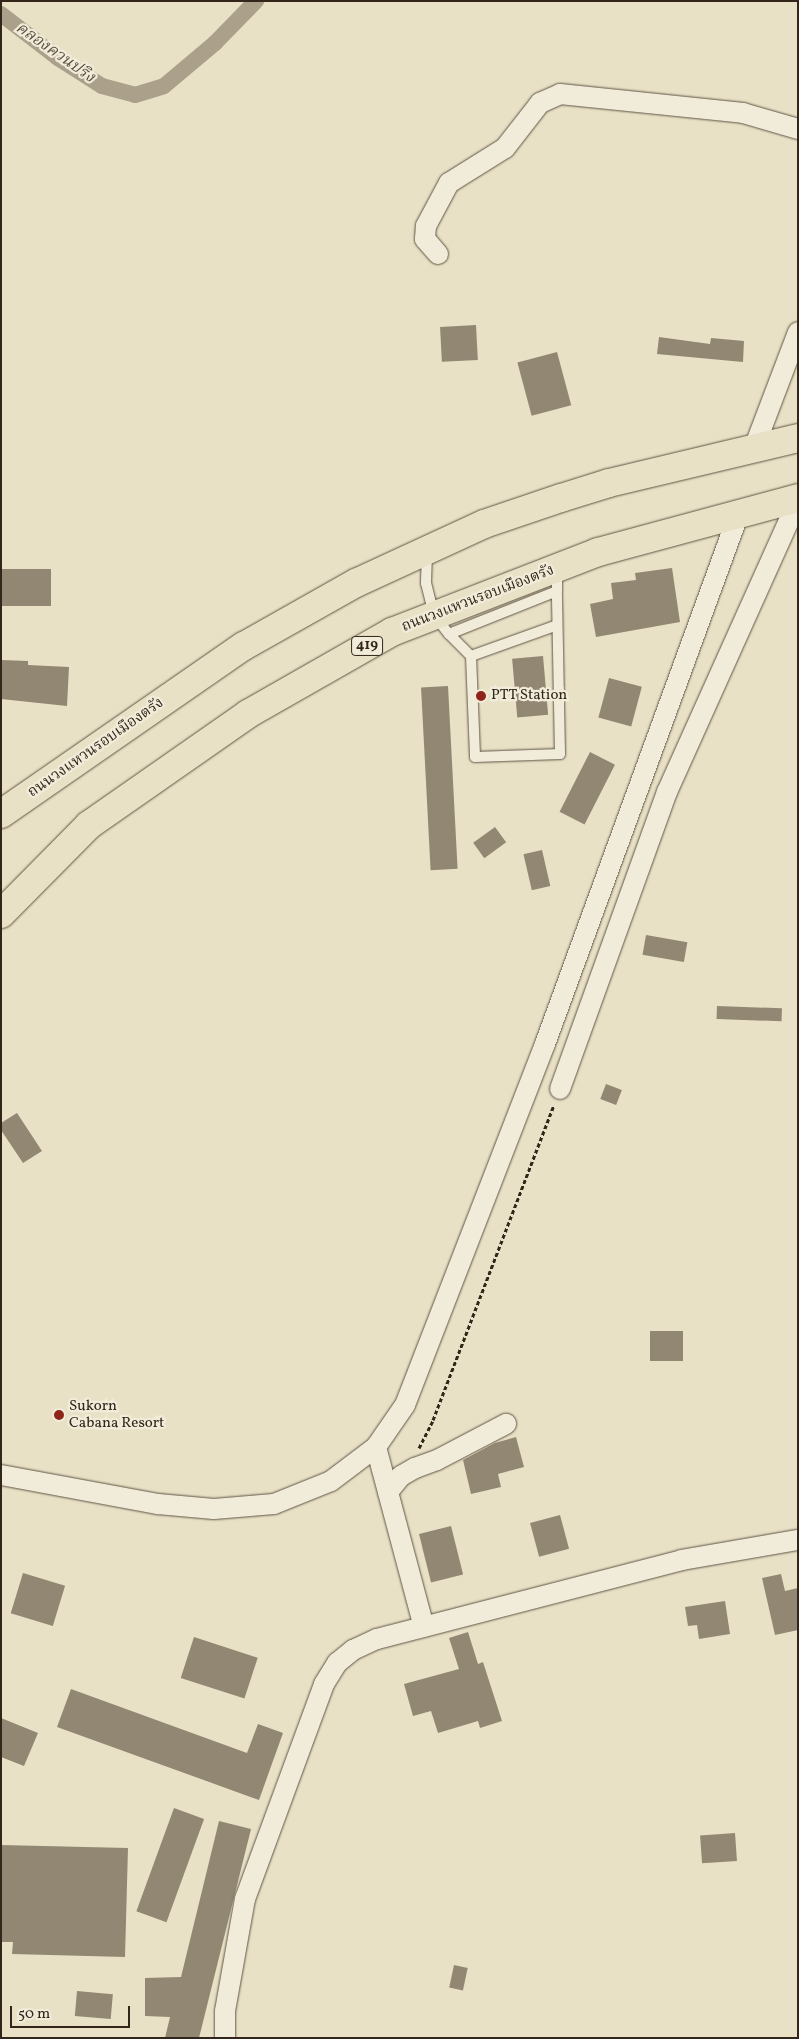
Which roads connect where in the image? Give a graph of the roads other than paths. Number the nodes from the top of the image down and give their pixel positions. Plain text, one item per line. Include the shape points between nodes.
1 (798, 129) edge
2 (438, 254) dead end
3 (798, 332) edge
4 (798, 438) edge
5 (754, 448) junction
6 (798, 499) edge
7 (739, 513) junction
8 (428, 550) junction
9 (557, 580) junction
10 (442, 625) junction
11 (555, 626) junction
12 (472, 656) junction
13 (1, 814) edge
14 (1, 914) edge
15 (560, 1088) road end
16 (506, 1424) dead end
17 (376, 1447) junction
18 (1, 1476) edge
19 (388, 1492) junction
20 (798, 1540) edge
21 (424, 1627) junction
22 (224, 2038) edge

1 - 2 street via 743,113 560,94 540,103 505,148 450,183 426,226 425,239
3 - 5 street
4 - 5 highway, ถนนวงแหวนรอบเมืองตรัง
5 - 8 highway, ถนนวงแหวนรอบเมืองตรัง via 609,483 484,524
6 - 7 highway, ถนนวงแหวนรอบเมืองตรัง / 419
6 - 15 street via 667,792
7 - 9 highway, ถนนวงแหวนรอบเมืองตรัง / 419 via 598,552
7 - 17 street via 545,1044 405,1405
8 - 10 lane via 426,583
8 - 13 highway, ถนนวงแหวนรอบเมืองตรัง via 356,583 244,646
9 - 10 highway, ถนนวงแหวนรอบเมืองตรัง / 419
9 - 11 lane
10 - 12 lane
10 - 14 highway, ถนนวงแหวนรอบเมืองตรัง / 419 via 392,632 248,714 89,825
11 - 12 lane
11 - 12 lane via 560,754 475,757
16 - 19 street via 401,1476
17 - 18 street via 331,1481 274,1504 214,1509 158,1504
17 - 19 street
19 - 21 street
20 - 21 street via 682,1560
21 - 22 street via 352,1650 338,1663 324,1684 245,1899

